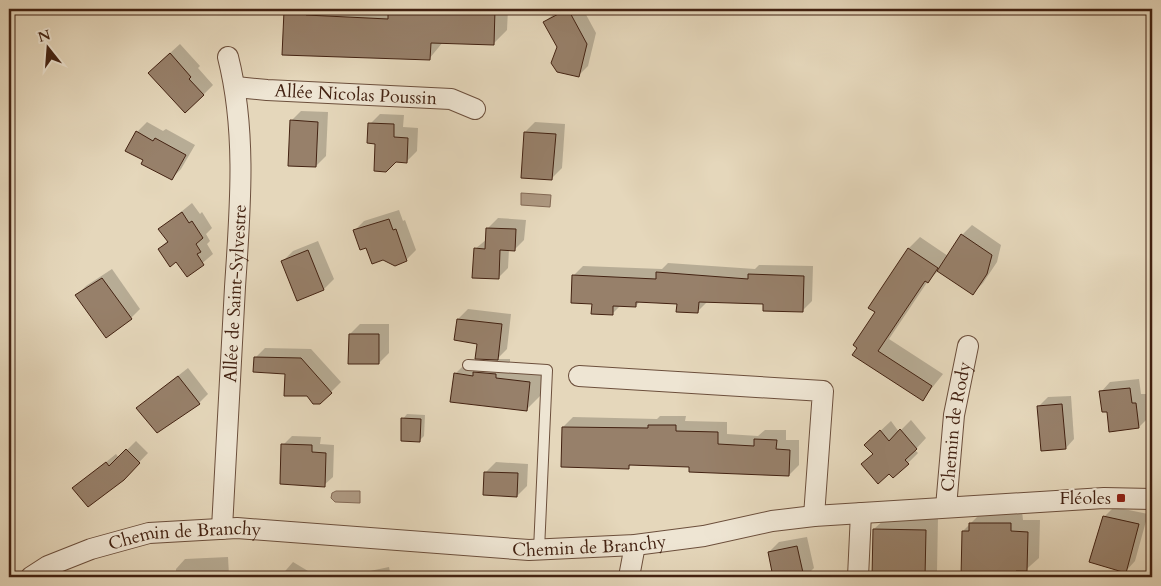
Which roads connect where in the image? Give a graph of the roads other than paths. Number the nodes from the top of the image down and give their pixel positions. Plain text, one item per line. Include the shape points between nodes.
1 (228, 57) dead end
2 (236, 87) junction
3 (475, 109) dead end
4 (968, 346) dead end
5 (468, 365) dead end
6 (580, 376) dead end
7 (1152, 499) edge
8 (946, 506) junction
9 (861, 513) junction
10 (814, 516) junction
11 (222, 529) junction
12 (635, 545) junction
13 (539, 550) junction
14 (31, 577) edge
15 (629, 577) edge
16 (858, 577) edge

1 - 2 street, Allée de Saint-Sylvestre
2 - 3 street, Allée Nicolas Poussin via 451,99
2 - 11 street, Allée de Saint-Sylvestre via 241,194
4 - 8 street, Chemin de Rody via 954,415
5 - 13 lane via 547,370
6 - 10 street via 822,391
7 - 8 street, Chemin de Branchy via 1104,498
8 - 9 street, Chemin de Branchy
9 - 10 street, Chemin de Branchy
9 - 16 street
10 - 12 street, Chemin de Branchy
11 - 13 street, Chemin de Branchy
11 - 14 street, Chemin de Branchy via 149,533 91,548 48,566
12 - 13 street, Chemin de Branchy
12 - 15 street

